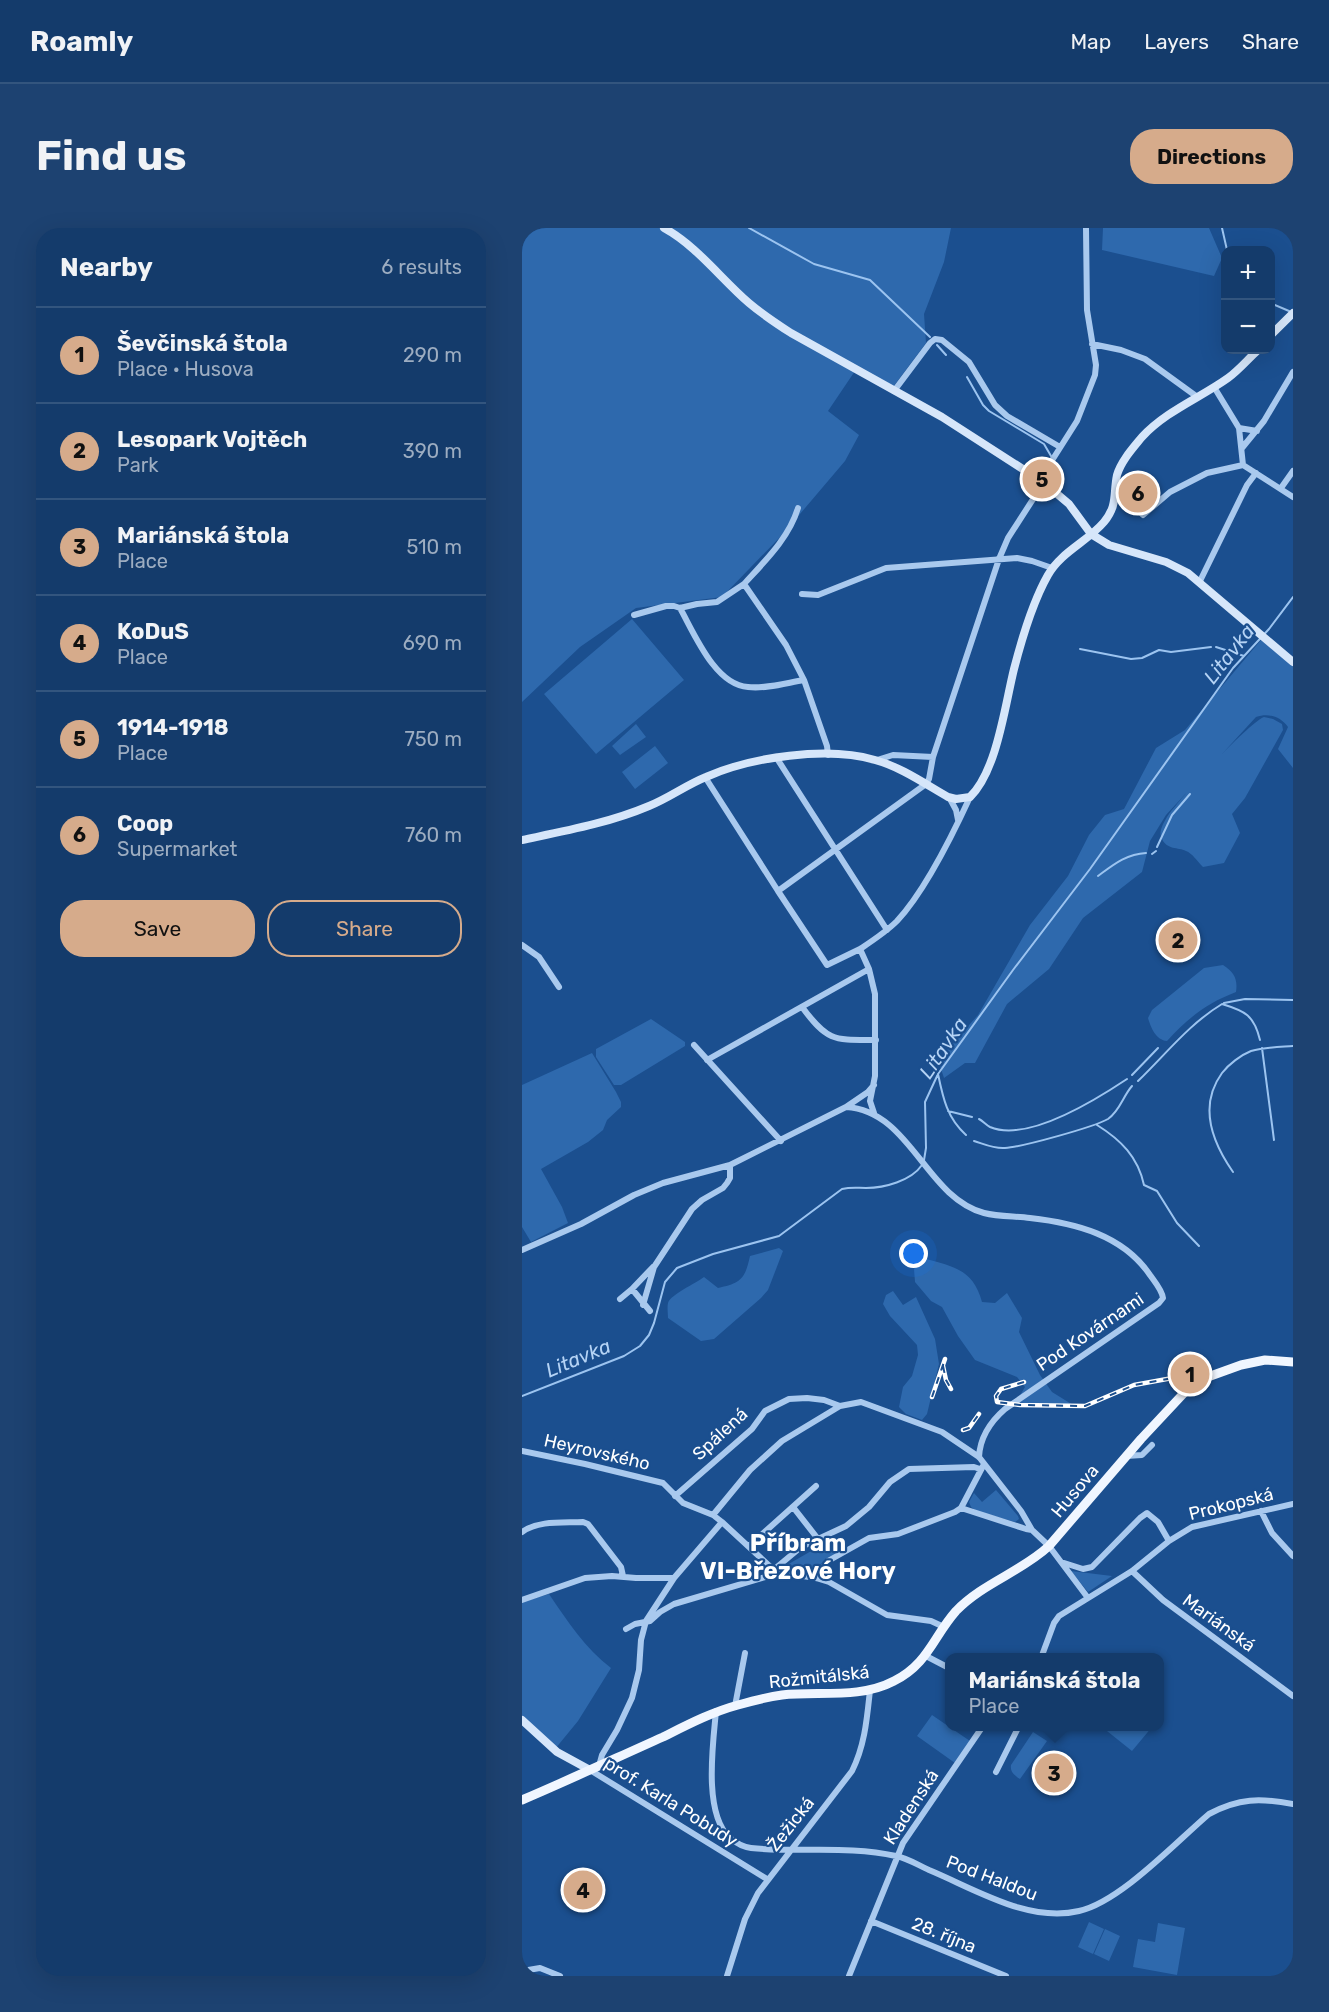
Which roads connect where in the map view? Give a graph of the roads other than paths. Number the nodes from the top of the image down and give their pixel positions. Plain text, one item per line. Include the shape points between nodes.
1 (664, 228) edge
2 (1086, 228) edge
3 (1293, 313) edge
4 (1275, 331) edge
5 (1092, 344) junction
6 (1254, 354) edge
7 (1293, 372) edge
8 (1214, 387) junction
9 (894, 391) junction
10 (1196, 396) junction
11 (1239, 428) junction
12 (1257, 430) junction
13 (1060, 447) junction
14 (1242, 448) junction
15 (1244, 465) junction
16 (1293, 471) edge
17 (1256, 473) junction
18 (1043, 483) junction
19 (1281, 488) junction
20 (1116, 491) junction
21 (1293, 496) edge
22 (798, 508) dead end
23 (1091, 534) junction
24 (999, 559) junction
25 (1052, 568) junction
26 (1200, 581) junction
27 (744, 584) junction
28 (802, 594) dead end
29 (680, 608) junction
30 (634, 615) dead end
31 (1293, 662) edge
32 (804, 680) junction
33 (828, 755) junction
34 (776, 757) junction
35 (933, 758) junction
36 (876, 760) junction
37 (705, 777) junction
38 (926, 784) junction
39 (948, 797) junction
40 (970, 797) junction
41 (958, 820) junction
42 (522, 840) edge
43 (834, 850) junction
44 (778, 891) junction
45 (887, 930) junction
46 (522, 945) edge
47 (860, 949) junction
48 (869, 969) junction
49 (559, 987) dead end
50 (802, 1007) junction
51 (876, 1040) junction
52 (694, 1045) dead end
53 (707, 1060) junction
54 (874, 1085) junction
55 (846, 1107) junction
56 (874, 1114) junction
57 (781, 1141) junction
58 (730, 1165) junction
59 (522, 1250) edge
60 (654, 1267) junction
61 (632, 1289) junction
62 (620, 1299) dead end
63 (644, 1305) junction
64 (650, 1311) dead end
65 (1293, 1362) edge
66 (840, 1406) junction
67 (1152, 1445) dead end
68 (522, 1451) edge
69 (1126, 1456) junction
70 (979, 1457) junction
71 (982, 1467) junction
72 (816, 1486) dead end
73 (675, 1496) junction
74 (1293, 1503) edge
75 (793, 1507) junction
76 (961, 1508) junction
77 (1261, 1511) junction
78 (713, 1515) junction
79 (722, 1522) junction
80 (1032, 1530) junction
81 (522, 1532) edge
82 (819, 1539) junction
83 (1169, 1541) junction
84 (749, 1546) junction
85 (1049, 1546) junction
86 (1293, 1556) edge
87 (1061, 1562) junction
88 (772, 1570) junction
89 (1132, 1571) junction
90 (622, 1576) junction
91 (674, 1578) junction
92 (816, 1578) junction
93 (1088, 1598) junction
94 (522, 1600) edge
95 (646, 1621) junction
96 (944, 1628) junction
97 (626, 1629) dead end
98 (744, 1653) dead end
99 (1043, 1653) edge
100 (926, 1656) junction
101 (945, 1666) edge
102 (870, 1690) junction
103 (1293, 1696) edge
104 (735, 1706) junction
105 (716, 1712) junction
106 (522, 1720) edge
107 (980, 1731) edge
108 (1016, 1731) edge
109 (594, 1768) junction
110 (996, 1772) dead end
111 (522, 1800) edge
112 (1293, 1804) edge
113 (790, 1849) junction
114 (897, 1856) junction
115 (767, 1879) junction
116 (871, 1921) junction
117 (522, 1971) edge
118 (560, 1976) edge
119 (727, 1976) edge
120 (849, 1976) edge
121 (1006, 1976) edge

1 - 9 street via 770,320
2 - 5 street via 1087,310
3 - 4 street
5 - 10 street via 1145,359
5 - 13 street via 1095,375 1077,421
6 - 8 street
7 - 12 street
8 - 10 street
8 - 11 street
9 - 13 street via 930,343 942,340 969,362 994,405
9 - 18 street via 942,417
10 - 20 street via 1141,439 1120,468
11 - 12 street
11 - 14 street
12 - 14 street
13 - 18 street
14 - 15 street
15 - 17 street
15 - 20 street via 1206,473 1170,492 1143,515
16 - 19 street
17 - 19 street
17 - 26 street
18 - 23 street via 1069,504
18 - 24 street
19 - 21 street
20 - 23 street via 1112,510
22 - 27 street via 794,521 772,553
23 - 25 street
23 - 26 street via 1109,545 1177,566
24 - 25 street via 1017,558
24 - 28 street via 886,568 818,595
24 - 35 street
25 - 40 street via 1023,638 990,762
26 - 31 street
27 - 29 street via 717,602
27 - 32 street via 786,645
29 - 30 street via 666,606
29 - 32 street via 710,659 728,680 748,687
32 - 33 street
33 - 34 street
33 - 36 street
34 - 37 street
34 - 43 street
35 - 36 street via 893,756
35 - 38 street
36 - 38 street
37 - 42 street via 626,815
37 - 44 street
38 - 39 street
38 - 43 street
39 - 40 street
39 - 41 street
40 - 41 street
41 - 45 street via 910,905
43 - 44 street
43 - 45 street
44 - 47 street via 827,965
45 - 47 street
46 - 49 street via 539,957
47 - 48 street
48 - 50 street
48 - 51 street via 875,994
50 - 51 street via 831,1036
50 - 53 street
51 - 54 street
52 - 53 street
53 - 57 street
54 - 55 street
54 - 56 street via 870,1101
55 - 56 street
55 - 57 street
56 - 70 street, Pod Kovárnami via 894,1129 940,1183 963,1202 985,1213 1054,1221 1107,1237 1144,1266 1163,1295 1159,1304 1005,1409 984,1434
57 - 58 street
58 - 59 street via 663,1183
58 - 60 street via 727,1183 692,1209
60 - 61 street
60 - 63 street
61 - 62 street
61 - 63 street
63 - 64 street
65 - 69 main road, Husova via 1254,1362 1205,1378 1174,1402
66 - 70 street via 861,1402 915,1421 942,1432
66 - 73 street, Spálená via 824,1400 789,1399 765,1411 752,1429
66 - 78 street via 768,1452
67 - 69 street, Husova via 1142,1455
68 - 73 street, Heyrovského via 663,1483
69 - 85 main road, Husova
70 - 71 street
71 - 76 street
71 - 80 street via 1021,1511
71 - 82 street via 909,1469 890,1482 859,1517
72 - 75 street
73 - 78 street, Heyrovského
74 - 77 street, Prokopská
75 - 82 street
75 - 84 street
76 - 80 street
76 - 92 street via 898,1534 869,1538 828,1561
77 - 83 street, Prokopská via 1192,1527
77 - 86 street via 1272,1533
78 - 79 street, Heyrovského
79 - 84 street, Heyrovského
79 - 91 street
80 - 85 street
81 - 90 street via 539,1524 588,1524 621,1567
82 - 88 street via 801,1547
83 - 87 street via 1158,1522 1147,1513 1092,1567 1083,1569
83 - 89 street, Prokopská
84 - 88 street, Heyrovského
85 - 87 street
85 - 96 main road, Rožmitálská via 959,1608
87 - 93 street
88 - 92 street
88 - 95 street via 765,1577 674,1604
89 - 93 street, Prokopská
89 - 103 street, Mariánská via 1163,1600
90 - 91 street
90 - 94 street via 585,1578
91 - 95 street
92 - 96 street via 842,1588 887,1615 931,1621
93 - 99 street, Prokopská via 1056,1619
95 - 97 street
95 - 109 street via 632,1698
96 - 100 main road, Rožmitálská
98 - 104 street
100 - 101 street
100 - 102 main road, Rožmitálská via 896,1681
102 - 104 main road, Rožmitálská via 782,1695
102 - 113 street, Žežická via 857,1762
104 - 105 main road, Rožmitálská
105 - 109 main road, Rožmitálská
105 - 113 street, Pod Haldou via 711,1756 720,1824 729,1838 742,1846
106 - 109 street via 558,1752
107 - 114 street, Kladenská
108 - 110 street
109 - 111 main road, Rožmitálská
109 - 115 street, prof. Karla Pobudy
112 - 114 street, Pod Haldou via 1254,1800 1222,1807 1115,1895 1089,1908 1061,1914 1015,1907
113 - 114 street, Pod Haldou
113 - 115 street, Žežická
114 - 116 street, Kladenská
115 - 119 street, Žežická via 752,1902
116 - 120 street, Kladenská
116 - 121 street, 28. října
117 - 118 street via 540,1968

